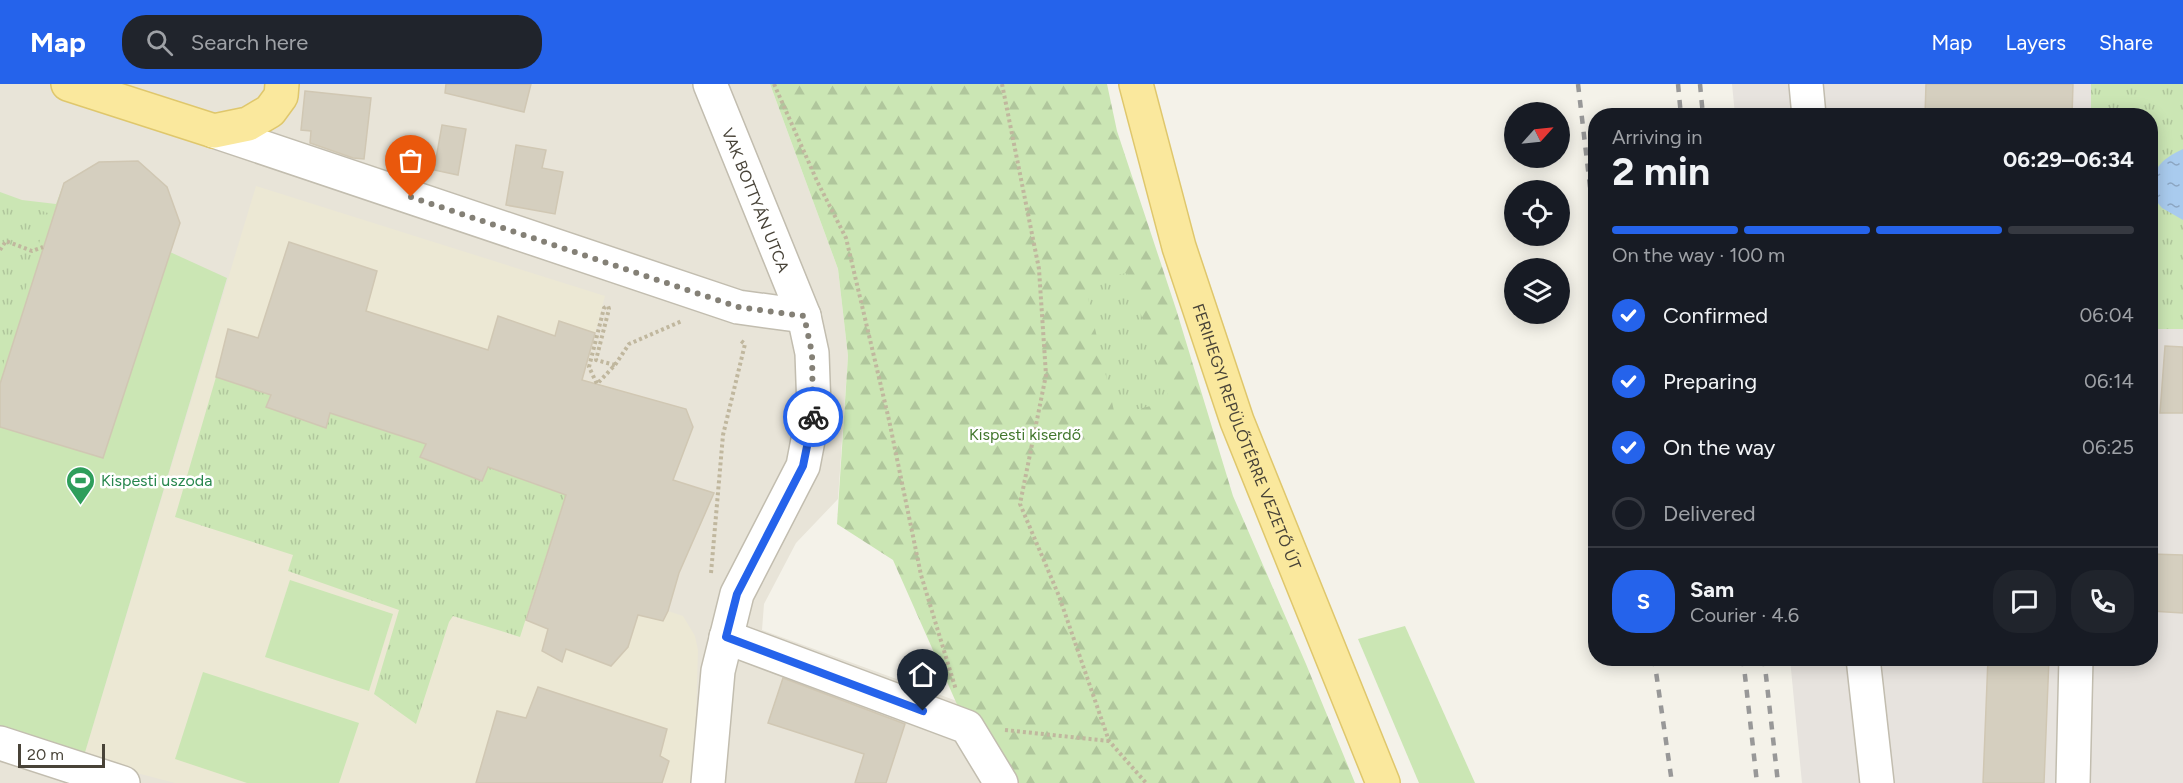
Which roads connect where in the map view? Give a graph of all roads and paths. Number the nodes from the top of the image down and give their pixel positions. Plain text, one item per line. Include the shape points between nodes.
1 (68, 84) edge
2 (710, 84) edge
3 (774, 84) edge
4 (1002, 84) edge
5 (1136, 84) edge
6 (1806, 84) edge
7 (282, 90) edge
8 (1808, 108) edge
9 (214, 131) junction
10 (43, 247) dead end
11 (0, 250) edge
12 (804, 316) junction
13 (691, 317) dead end
14 (737, 338) dead end
15 (615, 365) junction
16 (710, 583) dead end
17 (726, 637) junction
18 (1864, 666) edge
19 (2076, 666) edge
20 (967, 727) junction
21 (1109, 741) junction
22 (0, 743) edge
23 (123, 783) edge
24 (708, 783) edge
25 (1001, 783) edge
26 (1146, 783) edge
27 (1383, 783) edge
28 (1877, 783) edge
29 (2073, 783) edge

1 - 9 main road
2 - 12 street, VAK BOTTYÁN UTCA
3 - 20 path via 846,238 921,575
4 - 21 path via 1039,270 1046,375 1020,504 1059,596
5 - 27 main road, FERIHEGYI REPÜLŐTÉRRE VEZETŐ ÚT via 1179,247 1237,421
6 - 8 street
7 - 9 main road via 270,111 248,124
9 - 12 street via 738,307
10 - 11 path via 32,251 6,242
12 - 17 street, VAK BOTTYÁN UTCA via 812,353 814,409 803,466 737,594
13 - 15 path via 629,344
14 - 16 path via 745,344 723,435
15 - 15 path via 596,360 608,306 604,308 589,366 597,384
17 - 20 street
17 - 24 street, VAK BOTTYÁN UTCA via 718,671
18 - 28 street
19 - 29 street
20 - 21 path
20 - 25 street
21 - 26 path
22 - 23 street

